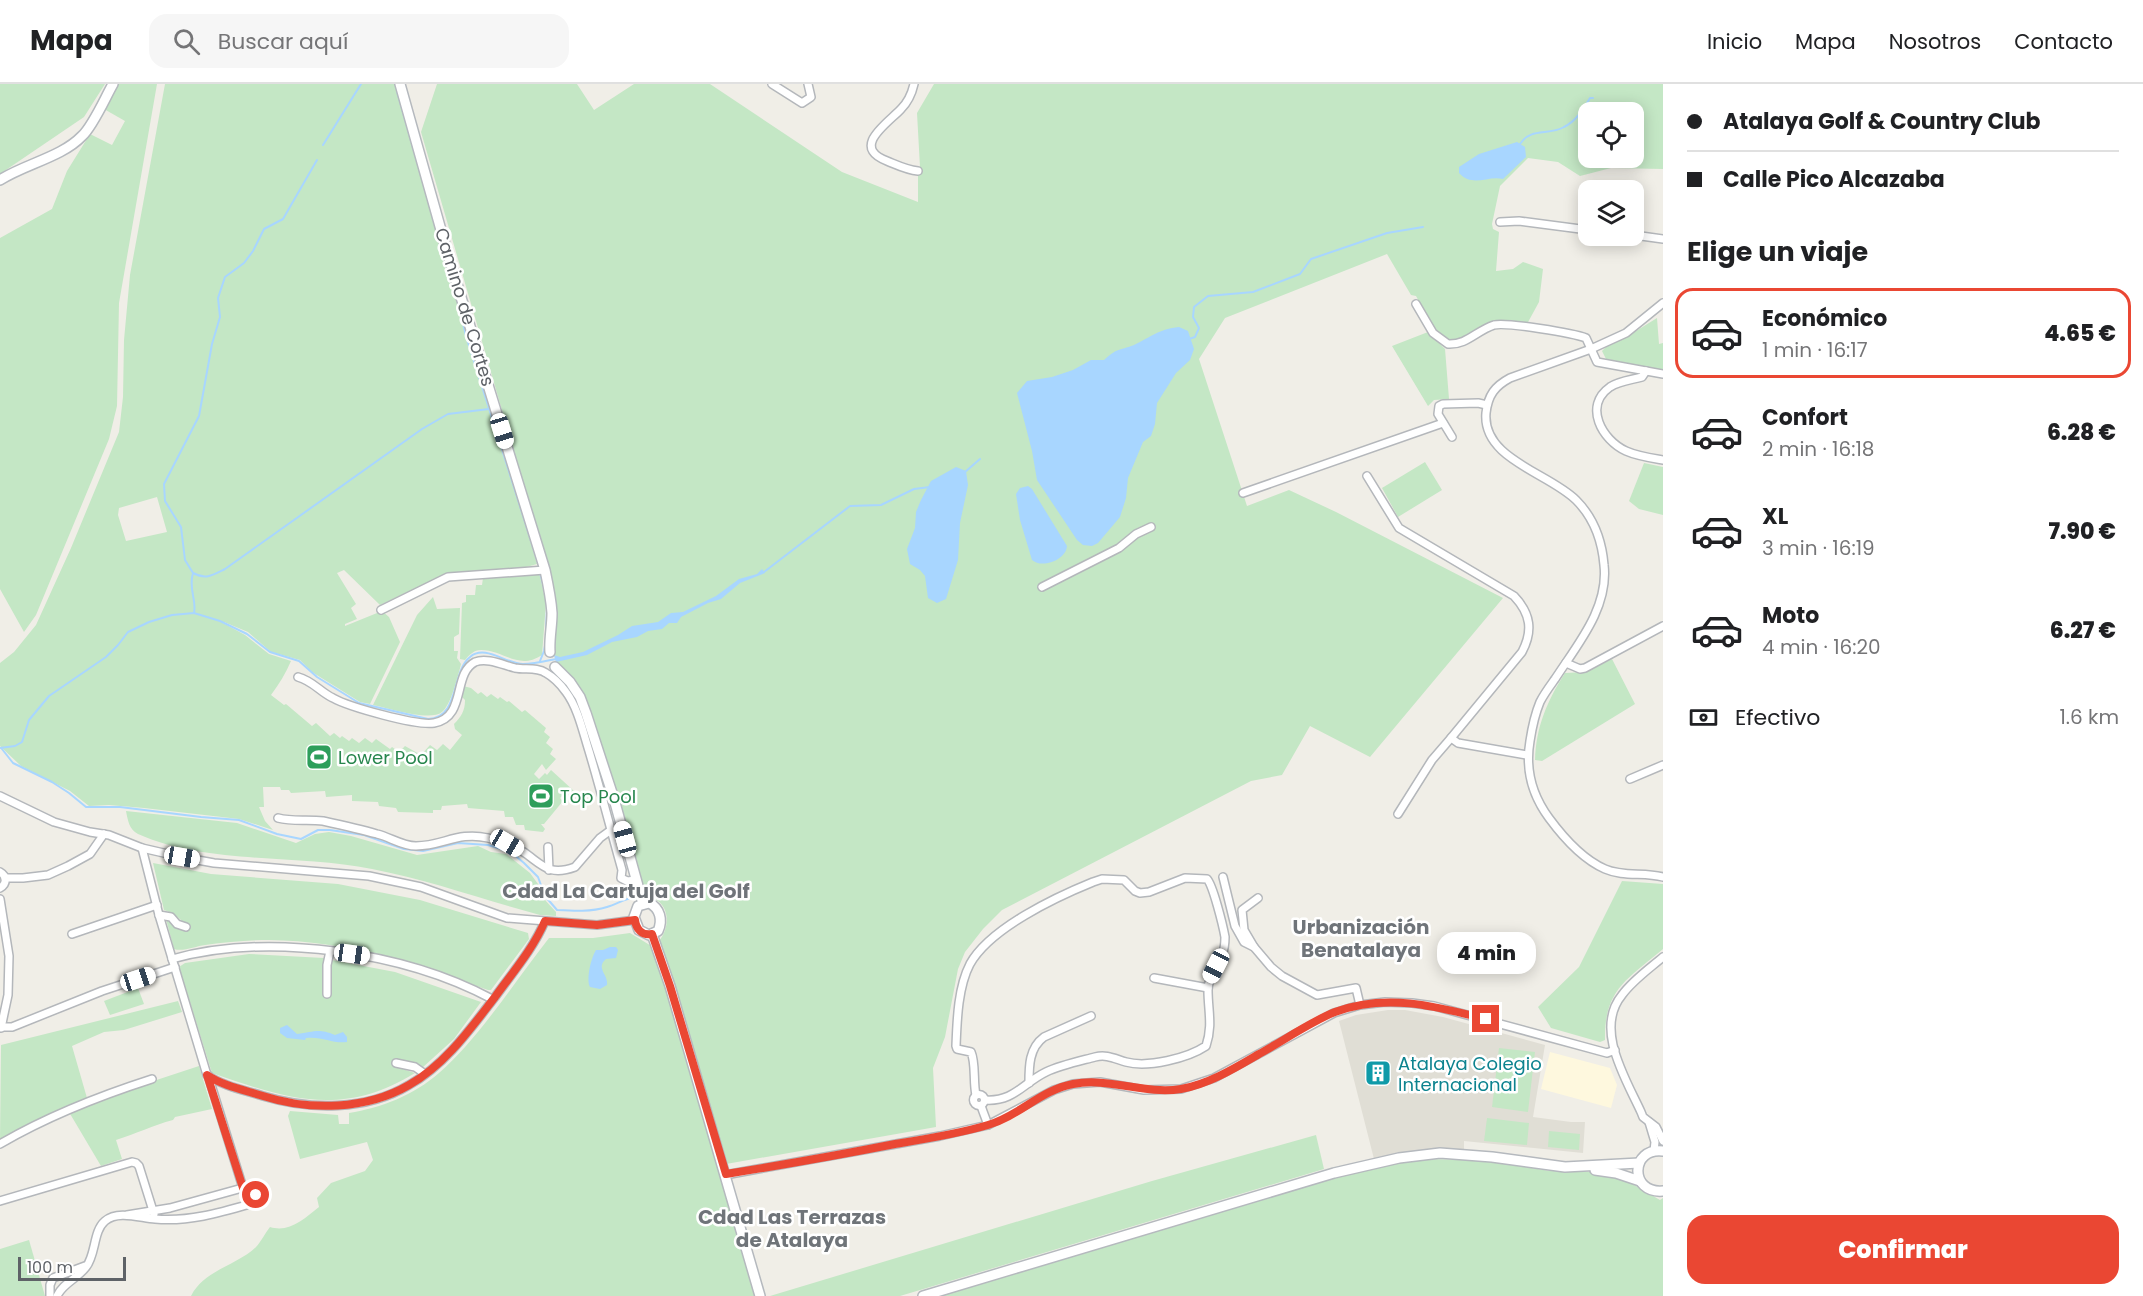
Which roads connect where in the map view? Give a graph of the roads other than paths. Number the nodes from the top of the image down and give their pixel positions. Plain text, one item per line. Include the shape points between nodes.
1 (113, 84) edge
2 (400, 84) edge
3 (772, 84) edge
4 (808, 84) edge
5 (914, 84) edge
6 (918, 171) dead end
7 (0, 180) edge
8 (1500, 222) dead end
9 (1578, 229) edge
10 (1644, 236) edge
11 (1663, 239) edge
12 (1663, 303) edge
13 (1416, 304) dead end
14 (1591, 349) junction
15 (1646, 371) junction
16 (1663, 374) edge
17 (1487, 405) junction
18 (1443, 423) junction
19 (1452, 437) dead end
20 (1663, 460) edge
21 (1367, 476) dead end
22 (1243, 494) dead end
23 (1151, 527) dead end
24 (545, 570) junction
25 (1042, 586) dead end
26 (381, 610) dead end
27 (1663, 626) edge
28 (550, 652) joint
29 (1566, 663) junction
30 (555, 667) joint
31 (298, 677) dead end
32 (1451, 738) junction
33 (1527, 755) junction
34 (1663, 765) edge
35 (1630, 779) dead end
36 (0, 796) edge
37 (1398, 814) dead end
38 (278, 818) dead end
39 (611, 830) junction
40 (104, 834) junction
41 (548, 847) dead end
42 (142, 848) junction
43 (549, 870) junction
44 (3, 875) edge
45 (1223, 877) dead end
46 (1663, 877) edge
47 (634, 880) junction
48 (0, 888) edge
49 (1258, 898) dead end
50 (0, 899) edge
51 (643, 903) junction
52 (157, 905) junction
53 (159, 915) junction
54 (635, 920) junction
55 (545, 921) junction
56 (186, 927) dead end
57 (72, 934) dead end
58 (652, 934) junction
59 (1254, 947) junction
60 (330, 951) junction
61 (1663, 957) edge
62 (172, 959) junction
63 (175, 967) junction
64 (1154, 978) dead end
65 (1208, 988) junction
66 (327, 994) dead end
67 (492, 999) junction
68 (1360, 1005) junction
69 (1091, 1016) dead end
70 (1, 1029) edge
71 (1615, 1050) junction
72 (396, 1063) dead end
73 (425, 1074) junction
74 (207, 1075) junction
75 (152, 1079) dead end
76 (1029, 1083) junction
77 (983, 1103) junction
78 (1649, 1122) junction
79 (988, 1125) junction
80 (1663, 1141) edge
81 (0, 1144) edge
82 (1659, 1151) edge
83 (1639, 1163) junction
84 (1581, 1167) junction
85 (726, 1174) junction
86 (1640, 1181) junction
87 (243, 1188) junction
88 (1663, 1191) edge
89 (0, 1201) edge
90 (153, 1211) junction
91 (127, 1215) junction
92 (156, 1220) junction
93 (87, 1266) junction
94 (50, 1296) edge
95 (57, 1296) edge
96 (760, 1296) edge
97 (923, 1296) edge

1 - 7 street via 83,136 66,149
2 - 24 street, Camino de Cortes
3 - 4 street via 802,103 811,97
5 - 6 street via 903,108 875,133 872,143 880,158
8 - 9 street via 1519,220
10 - 11 street
12 - 14 street via 1626,333
13 - 14 street via 1433,333 1448,344 1463,343 1495,325 1582,336
14 - 15 street via 1597,362
14 - 17 street via 1510,378 1498,385
15 - 16 street
15 - 20 street via 1642,377 1611,386 1597,402 1596,413 1598,423 1618,447
17 - 18 street via 1441,404 1437,411
17 - 29 street via 1486,418 1495,444 1571,495 1597,532 1605,568 1601,598 1597,612
18 - 19 street
18 - 22 street
21 - 32 street via 1399,528 1514,596 1528,616 1528,641 1522,652
23 - 25 street via 1119,548
24 - 26 street via 448,577
24 - 28 street, Camino de Cortes via 552,613
27 - 29 street via 1585,668
28 - 30 street, Camino de Cortes
29 - 33 street via 1541,701
30 - 47 street, Camino de Cortes via 575,690 586,713 614,799
31 - 39 street via 310,680 330,697 364,711 427,724 450,715 466,671 476,662 548,673 567,692 574,708
32 - 33 street via 1458,743
32 - 37 street via 1432,760
33 - 46 street via 1536,800 1580,853 1613,872
34 - 35 street
36 - 40 street via 54,822
38 - 43 street via 320,821 414,846 471,835 488,838 507,843
39 - 43 street via 574,867
39 - 47 street via 621,878
40 - 42 street
40 - 44 street via 90,854 58,871 23,878
41 - 43 street
42 - 52 street
42 - 55 street via 214,863 369,876 421,887 507,918
44 - 48 street via 5,883
45 - 59 street via 1240,937
47 - 51 street, Camino de Cortes
49 - 59 street via 1242,910 1244,930
50 - 70 street via 9,956 8,995
51 - 54 street via 635,912
51 - 58 street via 659,911 661,925
52 - 53 street
52 - 57 street
53 - 56 street via 171,917
53 - 62 street
54 - 55 street via 597,925
54 - 58 street via 639,930
55 - 67 street via 536,941
58 - 85 street
59 - 68 street via 1271,968 1317,995 1356,988
60 - 62 street via 256,946
60 - 66 street
60 - 67 street via 373,957 429,973
61 - 71 street via 1616,1003 1611,1033
62 - 63 street
63 - 70 street
63 - 74 street
64 - 65 street
65 - 76 street via 1211,1032 1206,1046 1197,1052 1143,1064 1099,1056 1047,1072
65 - 77 street via 1225,945 1207,879 1185,878 1140,893 1124,880 1102,879 1080,887 1017,920 969,966 963,982 956,1046 971,1052 974,1103
67 - 73 street via 472,1026
68 - 71 street via 1385,1002 1434,1006 1607,1053
68 - 79 street via 1334,1013 1198,1084 1181,1089 1144,1090 1100,1082 1073,1084 1053,1090
69 - 76 street via 1038,1042 1033,1048
71 - 78 street
72 - 73 street
73 - 74 street via 372,1101 325,1106 272,1099
74 - 87 street
75 - 81 street via 98,1097
76 - 77 street via 1006,1098
77 - 79 street
78 - 80 street
78 - 82 street
79 - 85 street
82 - 83 street via 1648,1153
83 - 84 street
83 - 86 street
84 - 86 street
84 - 97 street via 1440,1153 1399,1158 1334,1173
85 - 96 street
86 - 88 street via 1649,1190
87 - 90 street
87 - 92 street via 255,1192 255,1200 250,1204 201,1218
89 - 90 street via 136,1163
90 - 91 street
90 - 92 street
91 - 92 street
91 - 93 street via 103,1222
93 - 94 street via 53,1278
93 - 95 street via 61,1287

